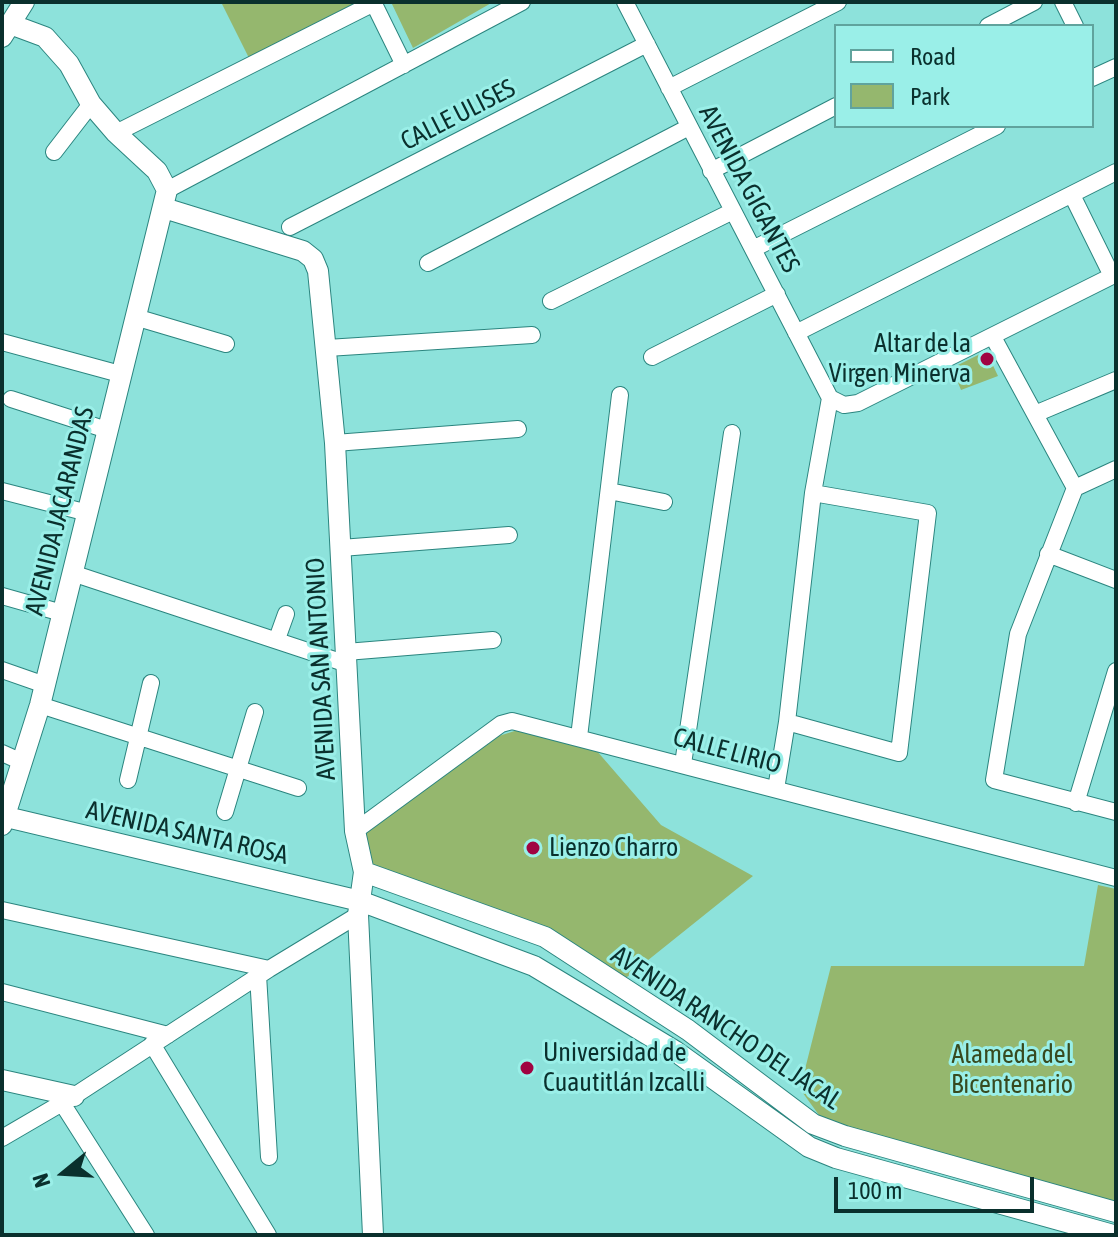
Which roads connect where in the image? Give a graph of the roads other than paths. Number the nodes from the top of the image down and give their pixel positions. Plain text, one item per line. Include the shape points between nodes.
1 (24, 2) edge
2 (522, 2) edge
3 (838, 2) edge
4 (1034, 2) edge
5 (1063, 2) edge
6 (627, 3) edge
7 (992, 24) edge
8 (1074, 24) edge
9 (6, 30) edge
10 (647, 44) junction
11 (404, 65) junction
12 (1116, 67) edge
13 (1096, 76) edge
14 (669, 88) junction
15 (91, 104) junction
16 (834, 107) edge
17 (689, 127) junction
18 (993, 128) edge
19 (116, 133) junction
20 (54, 152) dead end
21 (711, 171) junction
22 (1116, 172) edge
23 (1072, 195) junction
24 (166, 199) junction
25 (733, 211) junction
26 (290, 227) dead end
27 (753, 249) junction
28 (428, 263) dead end
29 (1114, 275) edge
30 (777, 294) junction
31 (551, 301) dead end
32 (135, 317) junction
33 (796, 333) junction
34 (532, 335) dead end
35 (993, 337) junction
36 (2, 342) edge
37 (226, 344) dead end
38 (327, 348) junction
39 (652, 357) dead end
40 (120, 374) junction
41 (1116, 380) edge
42 (620, 395) dead end
43 (830, 398) junction
44 (11, 399) dead end
45 (1035, 414) junction
46 (518, 429) dead end
47 (107, 430) junction
48 (732, 433) dead end
49 (335, 443) junction
50 (1116, 469) edge
51 (1075, 488) junction
52 (2, 491) edge
53 (609, 491) junction
54 (813, 493) junction
55 (664, 502) dead end
56 (88, 513) junction
57 (509, 535) dead end
58 (341, 548) junction
59 (1048, 554) junction
60 (72, 573) junction
61 (1116, 580) edge
62 (2, 596) edge
63 (62, 613) junction
64 (286, 614) dead end
65 (277, 639) junction
66 (493, 640) dead end
67 (347, 658) junction
68 (2, 670) edge
69 (1116, 671) edge
70 (151, 683) dead end
71 (42, 695) junction
72 (255, 712) dead end
73 (787, 722) junction
74 (138, 737) junction
75 (579, 737) junction
76 (2, 753) edge
77 (22, 762) junction
78 (683, 764) junction
79 (238, 769) junction
80 (128, 780) dead end
81 (298, 788) dead end
82 (776, 789) junction
83 (1076, 803) junction
84 (225, 812) dead end
85 (1116, 812) edge
86 (3, 819) edge
87 (355, 831) junction
88 (364, 872) junction
89 (1116, 878) edge
90 (359, 908) junction
91 (2, 910) edge
92 (264, 972) junction
93 (2, 992) edge
94 (688, 1030) junction
95 (168, 1035) junction
96 (152, 1044) junction
97 (675, 1051) junction
98 (2, 1080) edge
99 (68, 1099) junction
100 (2, 1138) edge
101 (269, 1157) dead end
102 (1116, 1212) edge
103 (146, 1235) edge
104 (268, 1235) edge
105 (373, 1235) edge
106 (1113, 1235) edge

1 - 9 street
2 - 11 street
3 - 14 street
4 - 7 street
5 - 8 street
6 - 10 street, AVENIDA GIGANTES
9 - 15 street via 45,37 69,64
10 - 14 street, AVENIDA GIGANTES
10 - 26 street, CALLE ULISES
11 - 19 street via 370,5
11 - 24 street
12 - 13 street
14 - 17 street, AVENIDA GIGANTES
15 - 19 street
15 - 20 street
16 - 21 street
17 - 21 street, AVENIDA GIGANTES
17 - 28 street
18 - 27 street
19 - 24 street via 157,171
21 - 25 street, AVENIDA GIGANTES
22 - 23 street
23 - 29 street
23 - 33 street
24 - 32 street, AVENIDA JACARANDAS
24 - 38 street, AVENIDA SAN ANTONIO via 313,259
25 - 27 street, AVENIDA GIGANTES
25 - 31 street
27 - 30 street, AVENIDA GIGANTES
29 - 35 street
30 - 33 street, AVENIDA GIGANTES
30 - 39 street
32 - 37 street
32 - 40 street, AVENIDA JACARANDAS
33 - 43 street, AVENIDA GIGANTES
34 - 38 street
35 - 43 street via 858,403 844,405
35 - 45 street
36 - 40 street
38 - 49 street, AVENIDA SAN ANTONIO
40 - 47 street, AVENIDA JACARANDAS
41 - 45 street
42 - 53 street
43 - 54 street
44 - 47 street
45 - 51 street
46 - 49 street
47 - 56 street, AVENIDA JACARANDAS
48 - 78 street
49 - 58 street, AVENIDA SAN ANTONIO
50 - 51 street
51 - 59 street
52 - 56 street
53 - 55 street
53 - 75 street
54 - 73 street
54 - 73 street via 928,513 899,753
56 - 60 street, AVENIDA JACARANDAS
57 - 58 street
58 - 67 street, AVENIDA SAN ANTONIO
59 - 61 street
59 - 83 street via 1018,634 994,780
60 - 63 street, AVENIDA JACARANDAS
60 - 65 street
62 - 63 street
63 - 71 street, AVENIDA JACARANDAS
64 - 65 street
65 - 67 street
66 - 67 street
67 - 87 street, AVENIDA SAN ANTONIO
68 - 71 street
69 - 83 street
70 - 74 street
71 - 74 street
71 - 77 street, AVENIDA JACARANDAS
72 - 79 street
73 - 82 street
74 - 79 street
74 - 80 street
75 - 78 street, CALLE LIRIO
75 - 87 street, CALLE LIRIO via 507,721
76 - 77 street
77 - 86 street, AVENIDA JACARANDAS
78 - 82 street, CALLE LIRIO
79 - 81 street
79 - 84 street
82 - 89 street, CALLE LIRIO
83 - 85 street
86 - 90 street, AVENIDA SANTA ROSA
87 - 88 street, AVENIDA SAN ANTONIO
88 - 90 street, AVENIDA SAN ANTONIO
88 - 94 street, AVENIDA RANCHO DEL JACAL via 545,937
90 - 92 street
90 - 97 street, AVENIDA RANCHO DEL JACAL via 534,966
90 - 105 street, AVENIDA SAN ANTONIO
91 - 92 street
92 - 95 street
92 - 101 street
93 - 95 street
94 - 97 street
94 - 102 street, AVENIDA RANCHO DEL JACAL via 813,1124
95 - 96 street
96 - 99 street
96 - 104 street
97 - 106 street, AVENIDA RANCHO DEL JACAL via 809,1147
98 - 99 street
99 - 100 street
99 - 103 street

